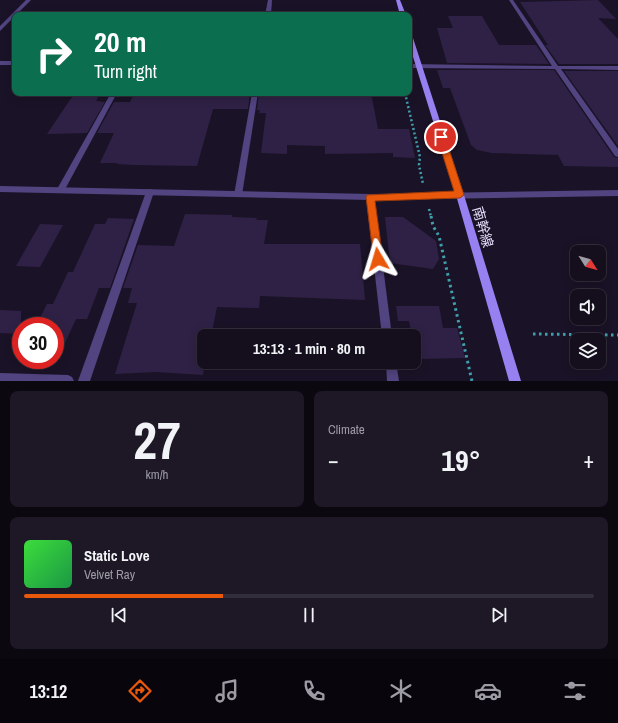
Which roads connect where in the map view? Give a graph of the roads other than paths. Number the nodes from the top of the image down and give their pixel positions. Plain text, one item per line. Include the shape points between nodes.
1 (29, 0) edge
2 (270, 0) edge
3 (398, 0) edge
4 (511, 0) edge
5 (17, 12) edge
6 (268, 12) edge
7 (402, 12) edge
8 (12, 16) edge
9 (0, 28) edge
10 (412, 45) edge
11 (0, 63) edge
12 (12, 63) edge
13 (412, 66) edge
14 (418, 66) junction
15 (556, 67) junction
16 (618, 68) edge
17 (112, 96) edge
18 (254, 96) edge
19 (618, 154) edge
20 (0, 190) edge
21 (60, 191) junction
22 (150, 192) junction
23 (618, 193) edge
24 (238, 194) junction
25 (460, 195) junction
26 (370, 197) junction
27 (387, 329) edge
28 (392, 369) edge
29 (0, 379) edge
30 (68, 381) edge
31 (84, 381) edge
32 (393, 381) edge
33 (515, 381) edge

1 - 5 street
2 - 6 street
3 - 7 main road
4 - 15 street
8 - 9 street
10 - 14 main road, 南幹線
11 - 12 street
13 - 14 street
14 - 15 street
14 - 25 main road, 南幹線
15 - 16 street
15 - 19 street
17 - 21 street
18 - 24 street
20 - 21 street
21 - 22 street
22 - 24 street
22 - 31 street
23 - 25 street
24 - 26 street
25 - 26 street
25 - 33 main road, 南幹線
26 - 27 street
28 - 32 street
29 - 30 street

